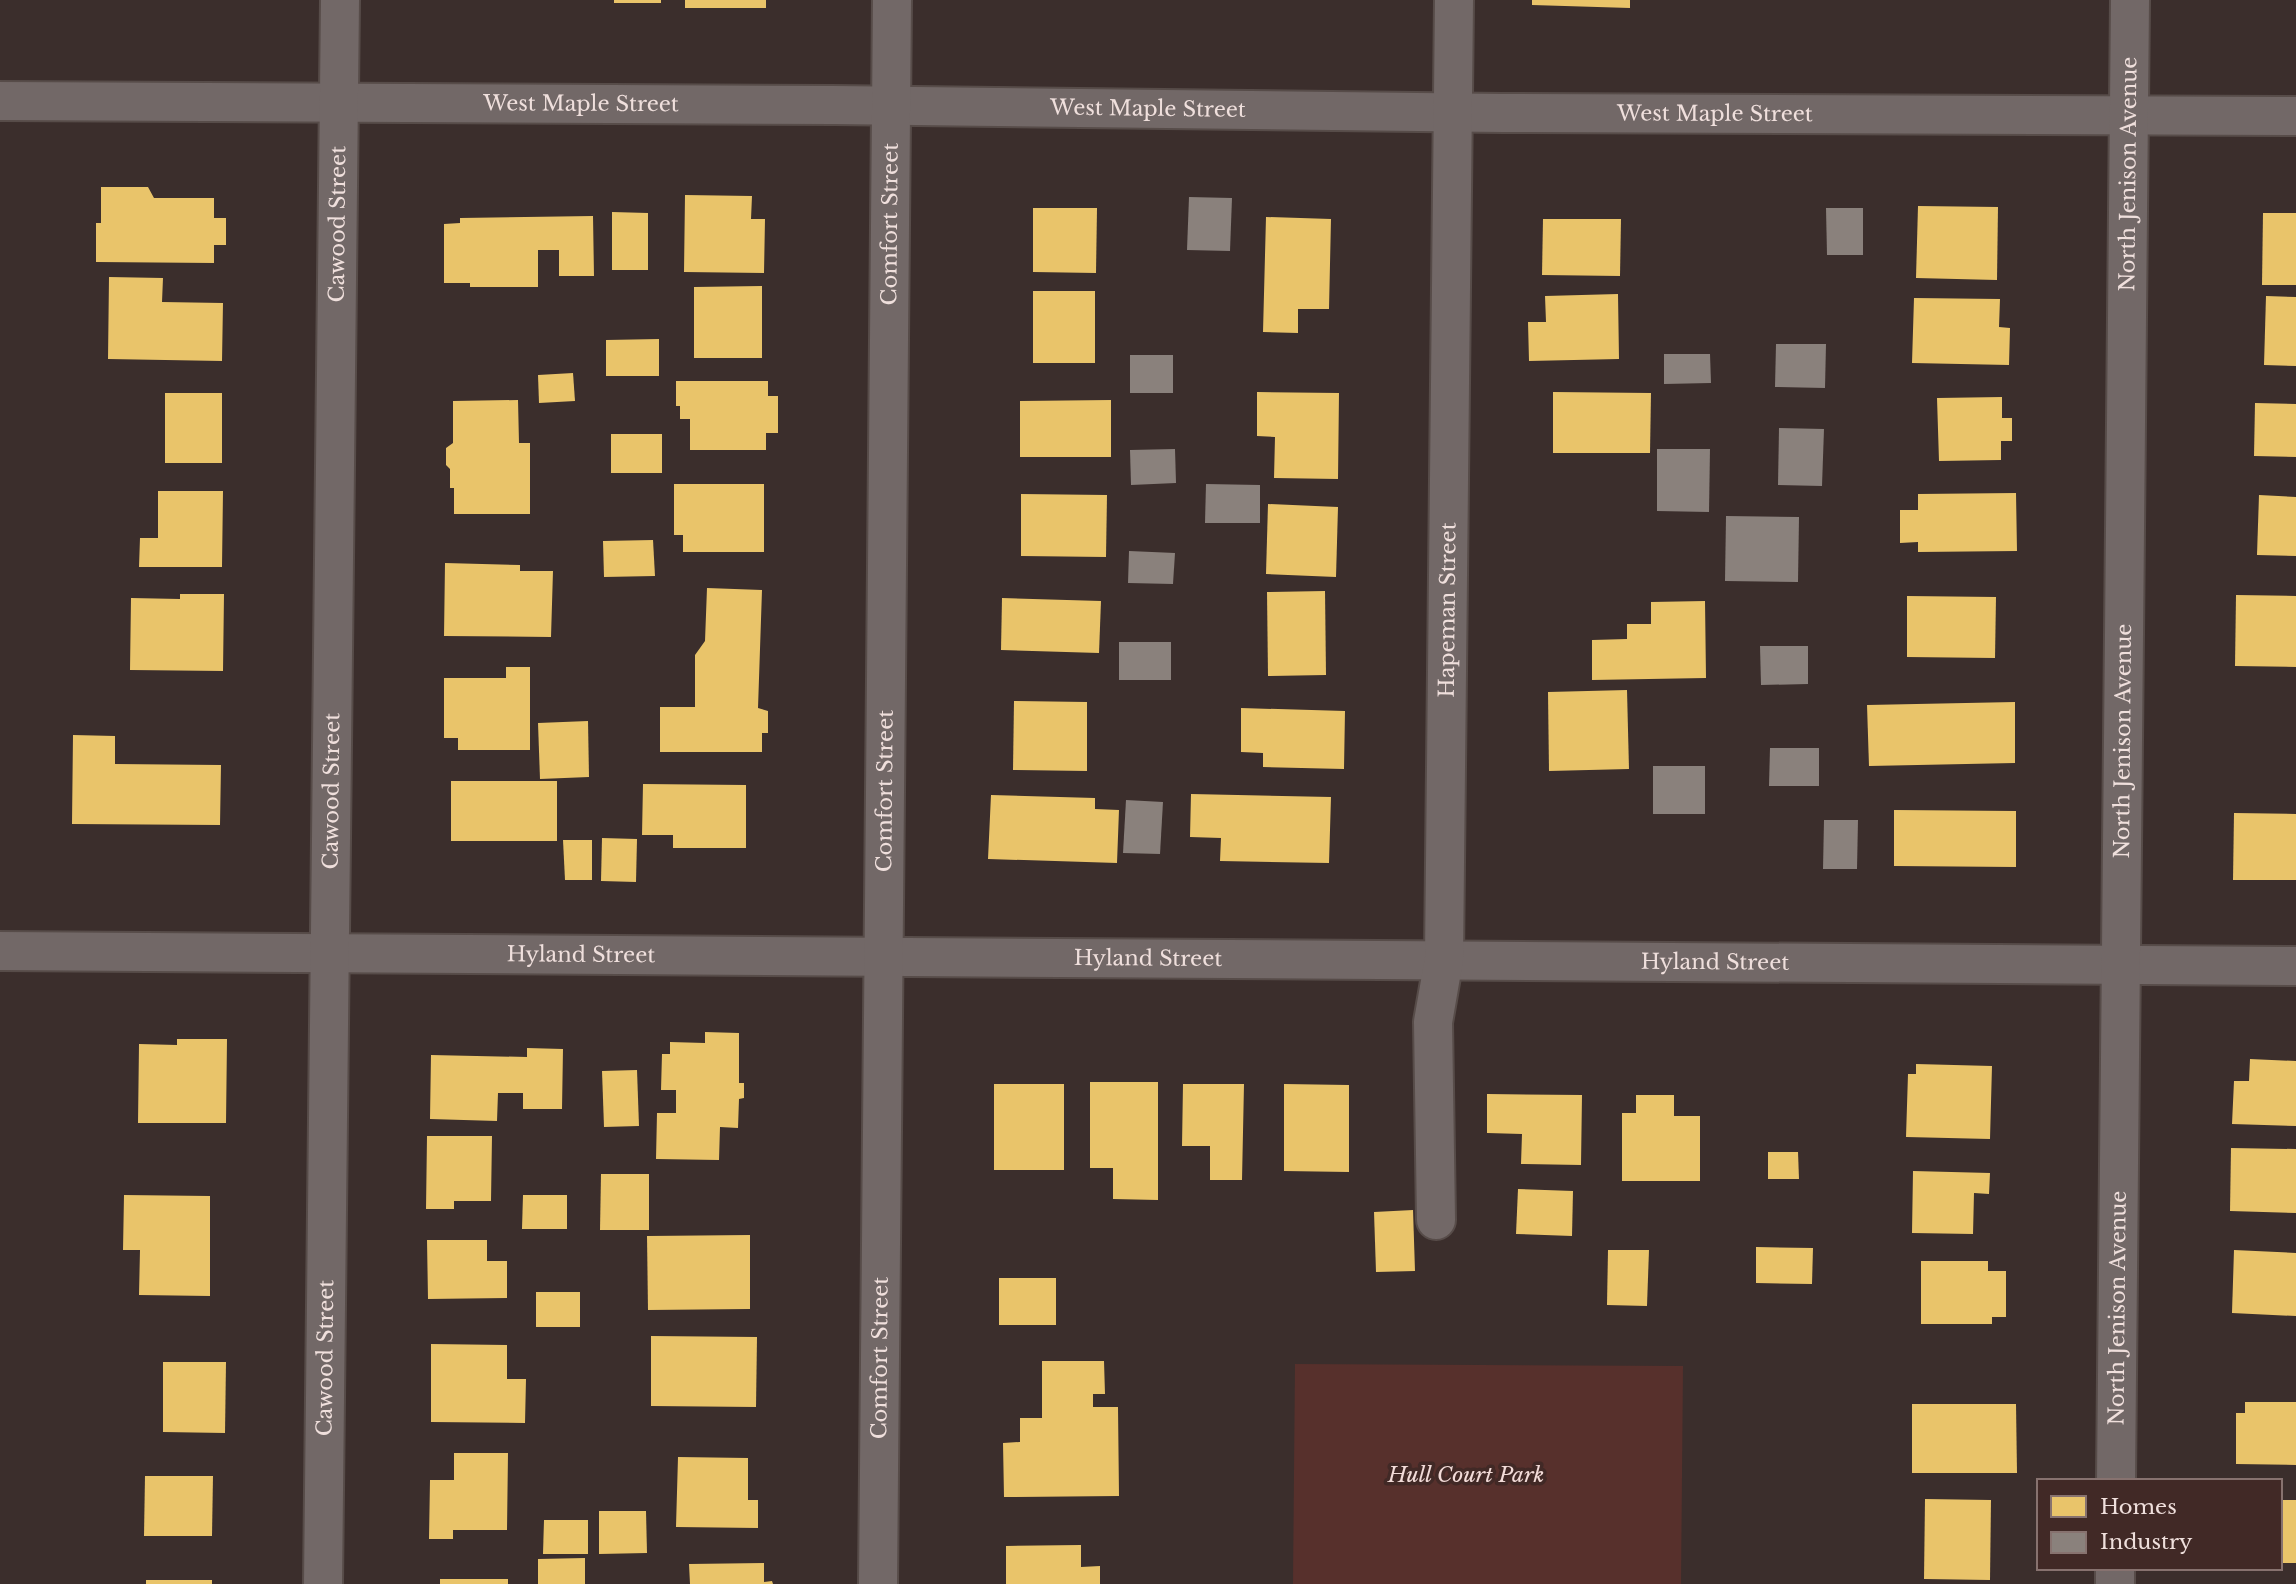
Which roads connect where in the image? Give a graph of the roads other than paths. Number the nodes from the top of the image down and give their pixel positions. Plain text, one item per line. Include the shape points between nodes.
1 (340, 0) edge
2 (892, 0) edge
3 (1454, 0) edge
4 (2130, 0) edge
5 (0, 101) edge
6 (339, 103) junction
7 (891, 106) junction
8 (1453, 112) junction
9 (2128, 116) junction
10 (2296, 116) edge
11 (0, 951) edge
12 (329, 954) junction
13 (884, 957) junction
14 (1444, 959) junction
15 (2120, 966) junction
16 (2296, 966) edge
17 (1436, 1220) dead end
18 (2116, 1479) edge
19 (323, 1584) edge
20 (878, 1584) edge

1 - 6 street, Cawood Street
2 - 7 street, Comfort Street
3 - 8 street, Hapeman Street
4 - 9 street, North Jenison Avenue
5 - 6 street, West Maple Street
6 - 7 street, West Maple Street
6 - 12 street, Cawood Street
7 - 8 street, West Maple Street
7 - 13 street, Comfort Street
8 - 9 street, West Maple Street
8 - 14 street, Hapeman Street
9 - 10 street, West Maple Street
9 - 15 street, North Jenison Avenue
11 - 12 street, Hyland Street
12 - 13 street, Hyland Street
12 - 19 street, Cawood Street
13 - 14 street, Hyland Street
13 - 20 street, Comfort Street
14 - 15 street, Hyland Street
14 - 17 street, Hapeman Street via 1433,1022
15 - 16 street, Hyland Street
15 - 18 street, North Jenison Avenue

